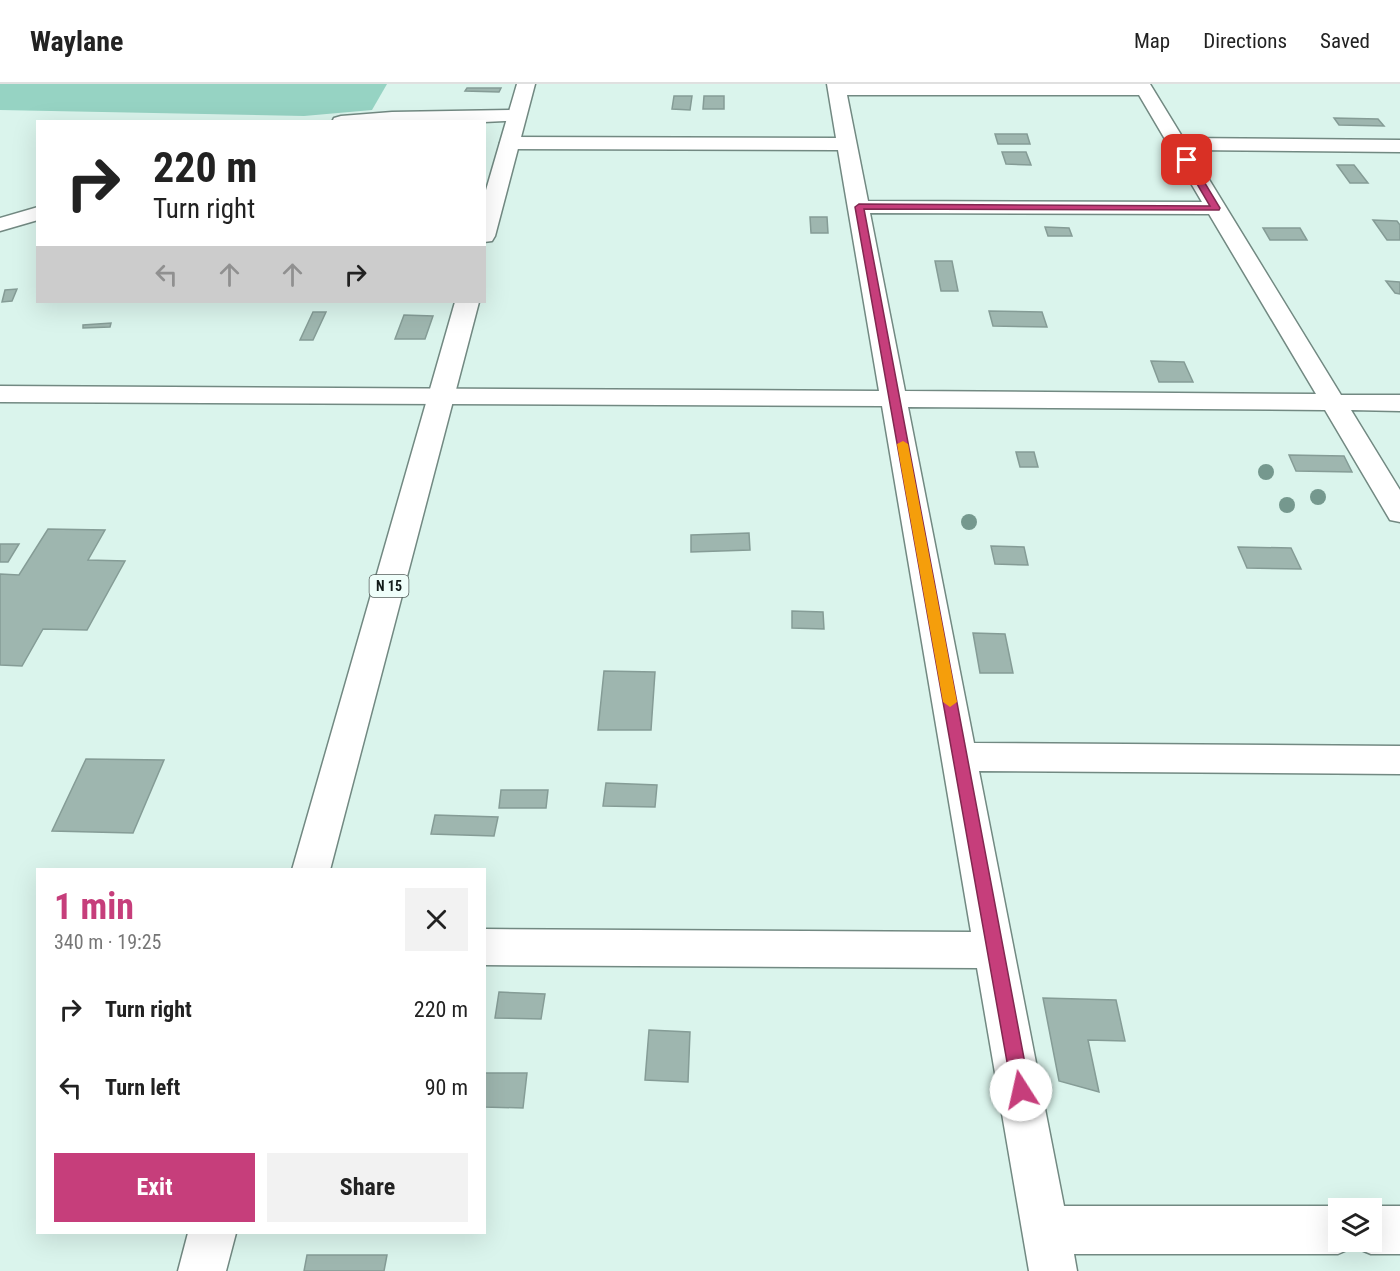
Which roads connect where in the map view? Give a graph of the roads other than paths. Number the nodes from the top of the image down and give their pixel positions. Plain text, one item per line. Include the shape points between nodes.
1 (526, 84) edge
2 (837, 87) edge
3 (1142, 87) edge
4 (517, 116) junction
5 (366, 120) edge
6 (510, 143) junction
7 (847, 144) junction
8 (1177, 144) junction
9 (1400, 146) edge
10 (859, 207) junction
11 (1216, 208) junction
12 (36, 214) edge
13 (0, 225) edge
14 (486, 229) edge
15 (467, 303) edge
16 (0, 394) edge
17 (441, 395) junction
18 (894, 399) junction
19 (1333, 402) junction
20 (1400, 403) edge
21 (1400, 513) edge
22 (960, 758) junction
23 (1400, 760) edge
24 (312, 868) edge
25 (486, 947) edge
26 (995, 950) junction
27 (1382, 1230) edge
28 (1400, 1230) edge
29 (1328, 1231) edge
30 (212, 1234) edge
31 (1049, 1250) edge
32 (202, 1271) edge

1 - 4 street
2 - 3 street
2 - 7 street
3 - 8 street
4 - 5 street
4 - 6 street
6 - 7 street
6 - 14 street
7 - 10 street
8 - 9 street
8 - 11 street
10 - 11 street
10 - 18 street
11 - 19 street
12 - 13 street
15 - 17 street, N 15
16 - 17 street
17 - 18 street
17 - 24 street, N 15
18 - 19 street
18 - 22 street
19 - 20 street
19 - 21 street
22 - 23 street
22 - 26 street
25 - 26 street
26 - 31 street
27 - 28 street
29 - 31 street
30 - 32 street

